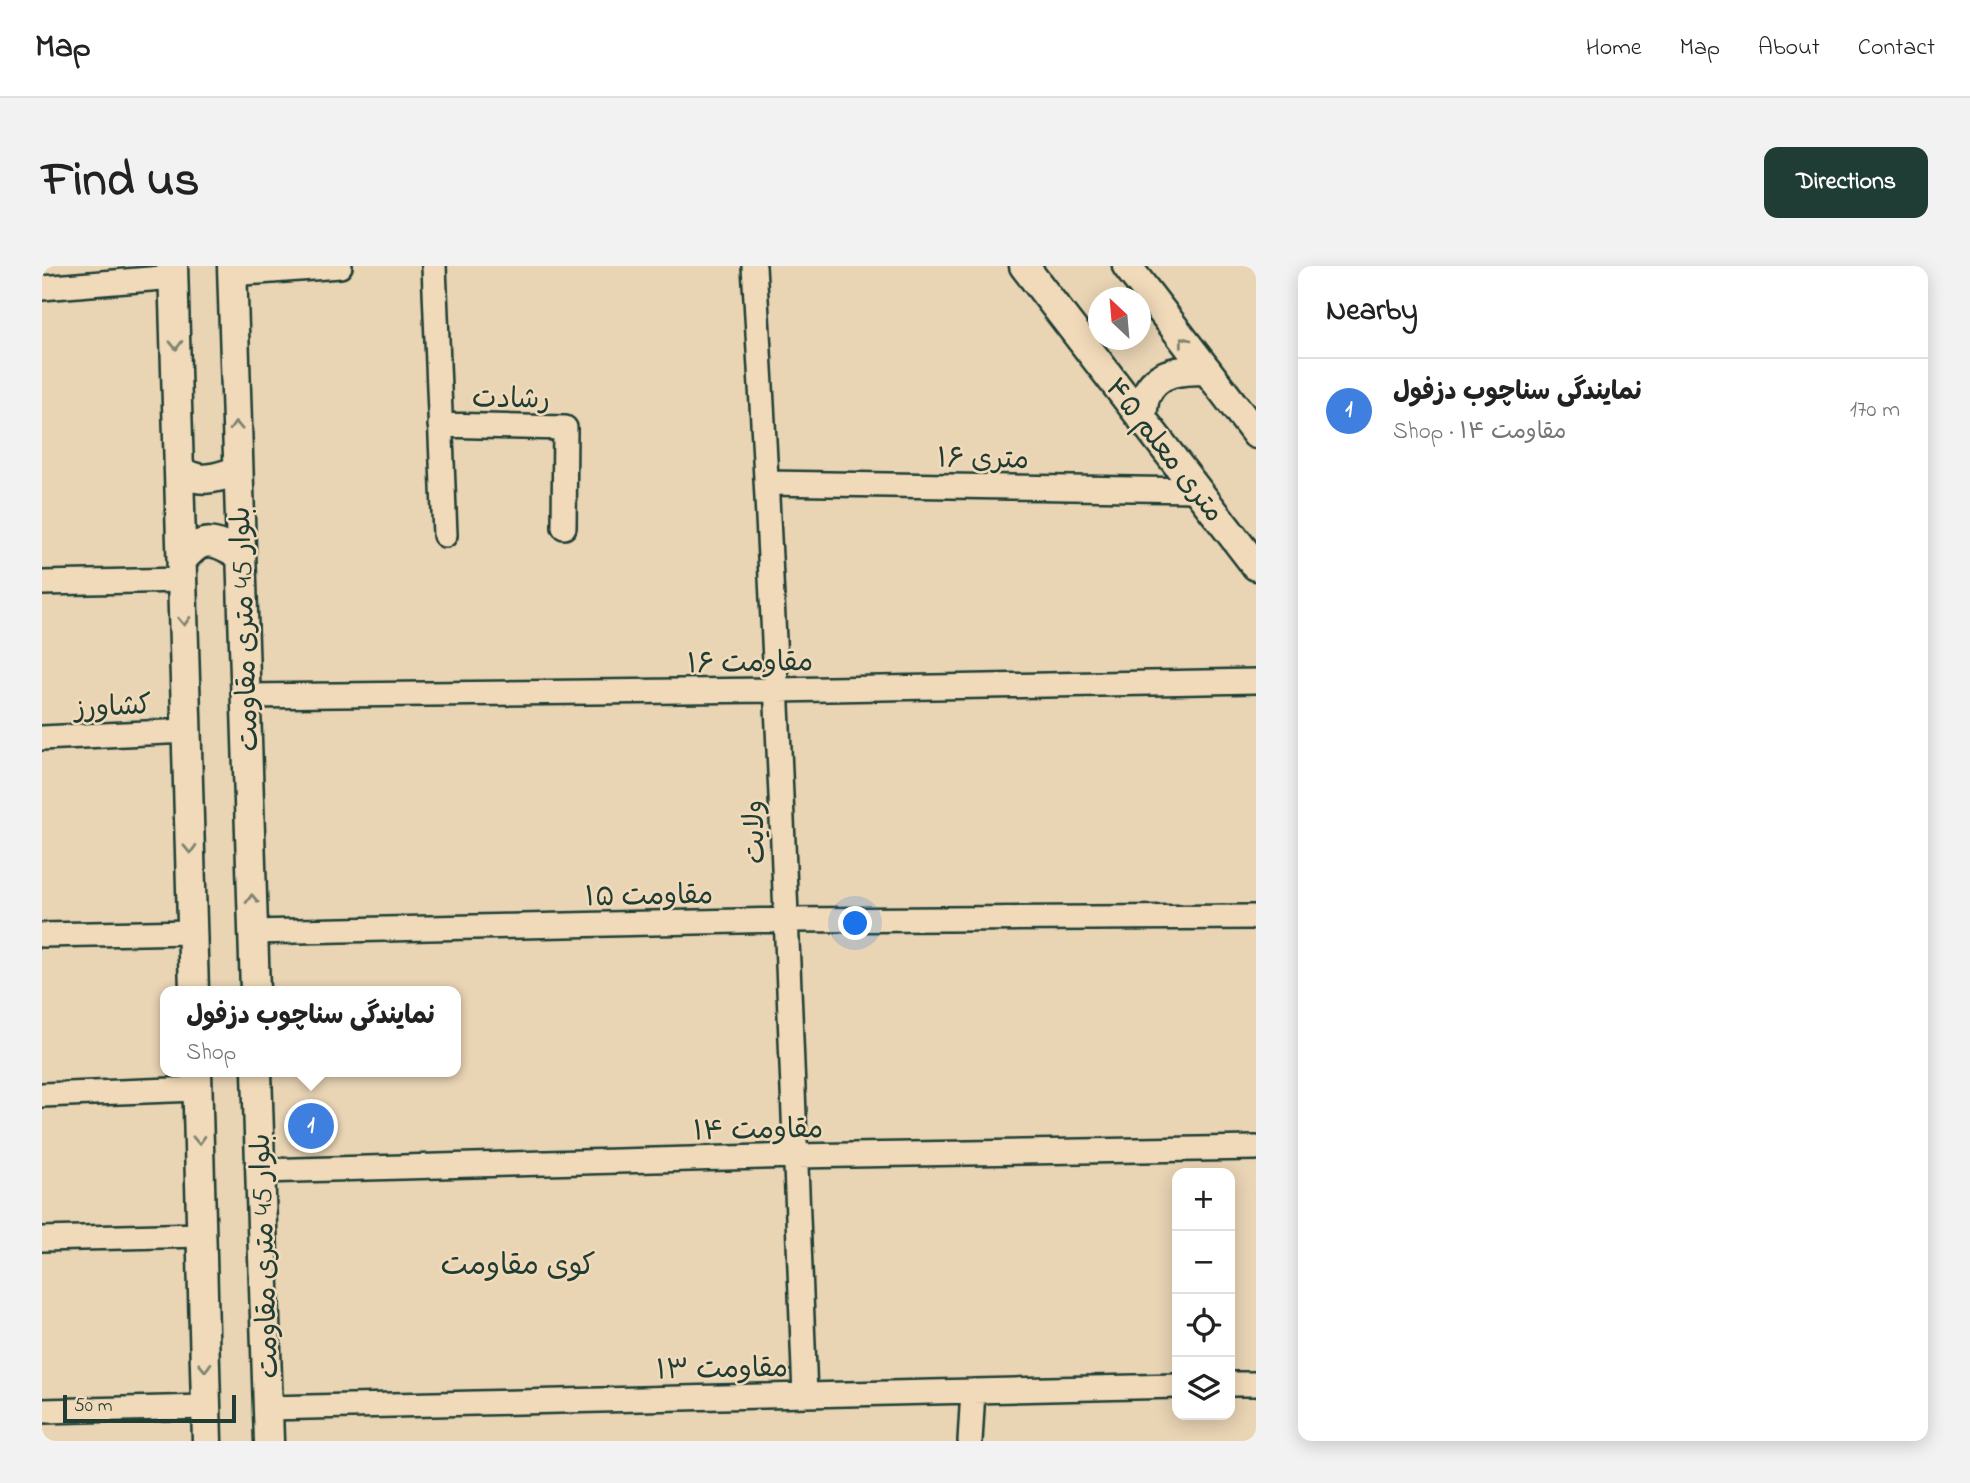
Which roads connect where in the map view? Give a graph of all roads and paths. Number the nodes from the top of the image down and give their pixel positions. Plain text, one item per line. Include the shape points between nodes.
1 (340, 266) edge
2 (434, 266) edge
3 (754, 266) edge
4 (1024, 266) edge
5 (231, 269) edge
6 (174, 270) edge
7 (1132, 281) edge
8 (42, 288) edge
9 (1087, 331) edge
10 (1207, 370) junction
11 (1142, 419) junction
12 (440, 425) junction
13 (1256, 434) edge
14 (179, 469) junction
15 (238, 470) junction
16 (767, 483) junction
17 (1197, 491) junction
18 (564, 527) dead end
19 (445, 536) dead end
20 (241, 556) junction
21 (1256, 566) edge
22 (182, 570) junction
23 (42, 583) edge
24 (1256, 681) edge
25 (777, 691) junction
26 (245, 695) junction
27 (187, 731) junction
28 (42, 738) edge
29 (1256, 917) edge
30 (786, 920) junction
31 (193, 932) junction
32 (253, 932) junction
33 (42, 934) edge
34 (194, 986) edge
35 (255, 986) edge
36 (257, 1077) edge
37 (197, 1080) edge
38 (42, 1095) edge
39 (1256, 1148) edge
40 (795, 1156) junction
41 (261, 1171) junction
42 (201, 1234) junction
43 (42, 1239) edge
44 (1235, 1384) edge
45 (1256, 1384) edge
46 (1172, 1386) edge
47 (973, 1391) junction
48 (805, 1395) junction
49 (206, 1407) junction
50 (268, 1408) junction
51 (42, 1411) edge
52 (207, 1441) edge
53 (270, 1441) edge
54 (970, 1441) edge

1 - 5 street
2 - 12 street, رشادت
3 - 16 street, ولایت
4 - 9 main road, ۴۵ متری معلم
15 -> 5 main road, بلوار 45 متری مقاومت
6 - 8 street
6 -> 14 main road, بلوار 45 متری مقاومت
10 -> 7 main road
9 - 11 main road, ۴۵ متری معلم
10 - 11 main road via 1170,372 1156,382 1146,395
10 - 13 main road
11 - 17 main road, ۴۵ متری معلم
12 - 18 street, رشادت via 565,428
12 - 19 street, رشادت
14 - 15 main road via 187,476 204,479
14 - 22 main road, بلوار 45 متری مقاومت
15 - 20 main road, بلوار 45 متری مقاومت
16 - 17 street, ۱۶ متری
16 - 25 street, ولایت
17 - 21 main road, ۴۵ متری معلم
20 - 22 main road via 208,542 193,547
20 - 26 main road, بلوار 45 متری مقاومت
22 - 23 street
22 -> 27 main road, بلوار 45 متری مقاومت
24 - 25 street, مقاومت ۱۶
25 - 26 street, مقاومت ۱۶
25 - 30 street, ولایت
32 -> 26 main road, بلوار 45 متری مقاومت
27 - 28 street, کشاورز
27 -> 31 main road, بلوار 45 متری مقاومت
29 - 30 street, مقاومت ۱۵
30 - 32 street, مقاومت ۱۵
30 - 40 street, ولایت
31 - 33 street
31 - 34 main road, بلوار 45 متری مقاومت
32 - 35 main road, بلوار 45 متری مقاومت
36 - 41 main road, بلوار 45 متری مقاومت
37 - 38 street
37 -> 42 main road
39 - 40 street, مقاومت ۱۴
40 - 41 street, مقاومت ۱۴
40 - 48 street, ولایت
41 - 50 main road, بلوار 45 متری مقاومت
42 - 43 street
42 -> 49 main road
44 - 45 street
46 - 47 street, مقاومت ۱۳
47 - 48 street, مقاومت ۱۳
47 - 54 street
48 - 50 street, مقاومت ۱۳
49 - 51 street
49 - 52 main road
50 - 53 main road, بلوار 45 متری مقاومت

